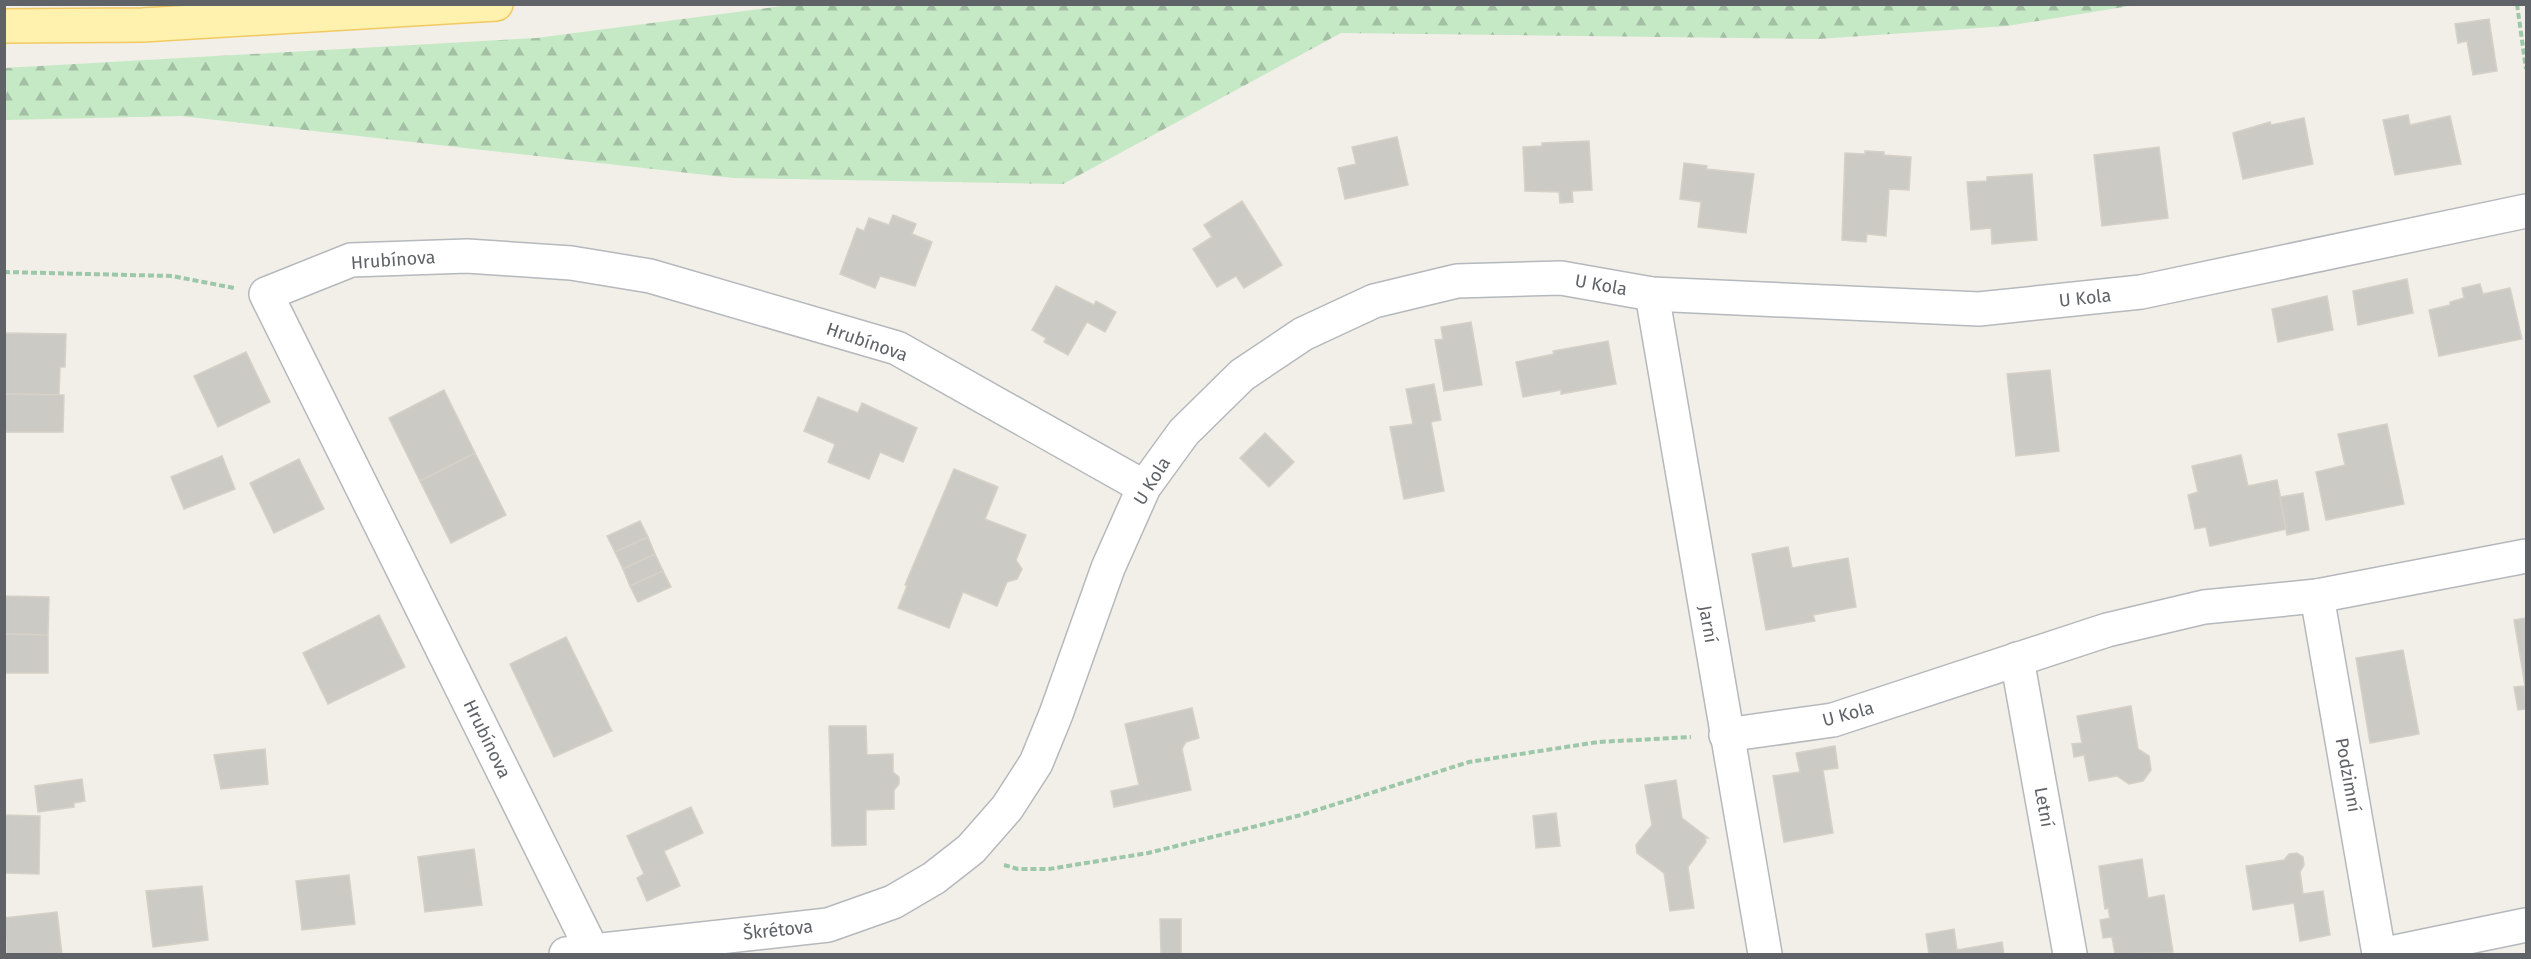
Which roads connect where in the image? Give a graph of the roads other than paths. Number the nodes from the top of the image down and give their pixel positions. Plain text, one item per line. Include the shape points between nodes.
1 (496, 4) edge
2 (4, 26) edge
3 (2526, 211) edge
4 (1652, 294) junction
5 (1144, 487) junction
6 (2526, 556) edge
7 (2317, 596) junction
8 (2018, 660) junction
9 (1726, 735) junction
10 (971, 849) joint
11 (2526, 925) edge
12 (584, 953) edge
13 (1765, 954) edge
14 (2070, 954) edge
15 (2379, 954) edge
16 (2386, 954) edge

1 - 2 main road via 142,25
3 - 4 street, U Kola via 2142,292 1979,309
4 - 5 street, U Kola via 1561,278 1457,281 1374,301 1303,334 1242,375 1184,432
4 - 9 street, Jarní
5 - 10 street, U Kola via 1108,568 1036,763 1007,808
5 - 12 street, Hrubínova via 897,348 650,276 571,263 467,256 351,260 266,294
6 - 7 street, U Kola
7 - 8 street, U Kola via 2204,607 2107,630
7 - 15 street, Podzimní
8 - 9 street, U Kola via 1833,720
8 - 14 street, Letní
9 - 13 street, Jarní
10 - 12 street, Škrétova via 934,878 893,902 828,925
11 - 16 street

